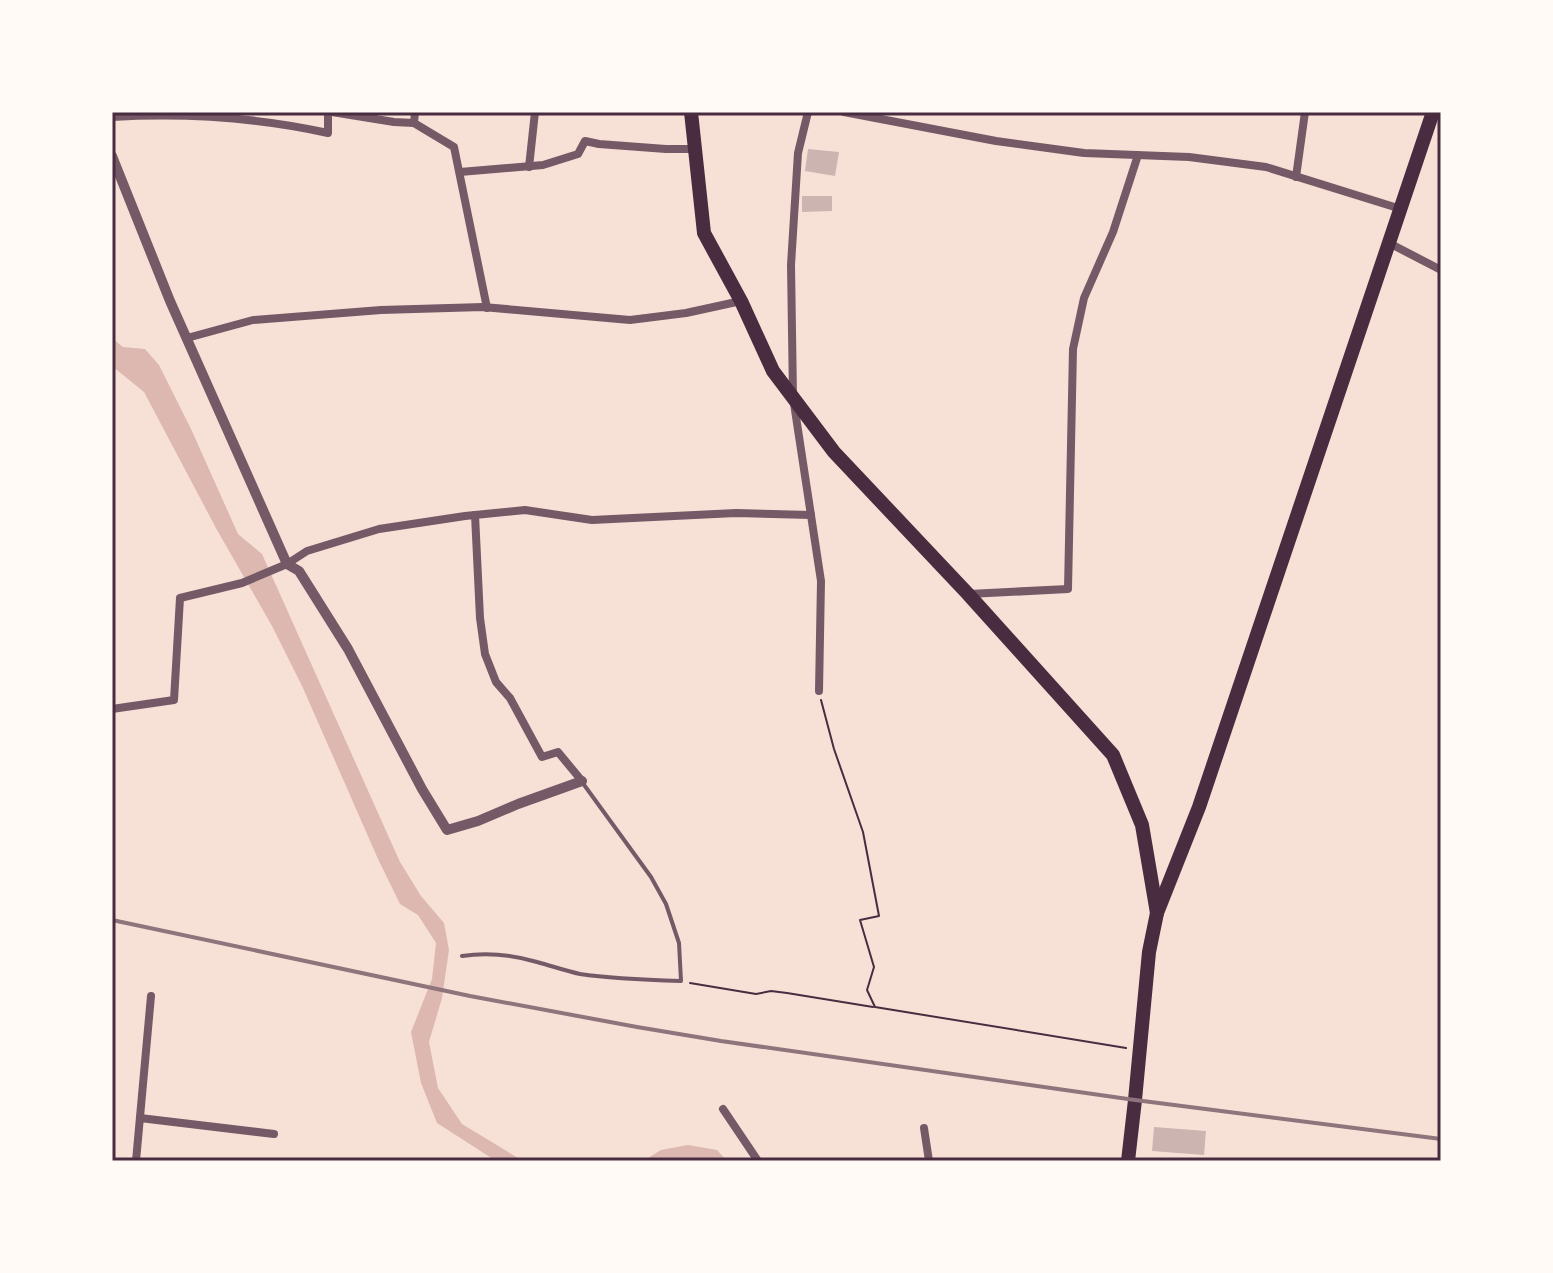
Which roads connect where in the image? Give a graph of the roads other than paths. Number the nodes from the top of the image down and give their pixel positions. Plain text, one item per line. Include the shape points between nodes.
1 (330, 112) edge
2 (415, 112) edge
3 (535, 112) edge
4 (691, 112) edge
5 (808, 112) edge
6 (844, 112) edge
7 (1305, 112) edge
8 (1433, 112) edge
9 (112, 117) edge
10 (414, 123) junction
11 (695, 149) junction
12 (1138, 155) junction
13 (112, 156) edge
14 (529, 167) junction
15 (460, 172) junction
16 (1296, 177) junction
17 (1401, 209) junction
18 (1389, 243) junction
19 (1441, 270) edge
20 (741, 301) junction
21 (487, 308) junction
22 (187, 338) junction
23 (793, 397) junction
24 (475, 515) junction
25 (811, 515) junction
26 (287, 564) junction
27 (968, 594) junction
28 (819, 691) road end
29 (112, 709) edge
30 (582, 781) junction
31 (1157, 913) junction
32 (462, 956) dead end
33 (151, 996) dead end
34 (723, 1109) dead end
35 (140, 1118) junction
36 (924, 1128) dead end
37 (274, 1134) dead end
38 (136, 1161) edge
39 (758, 1161) edge
40 (929, 1161) edge
41 (1128, 1161) edge

1 - 9 street via 328,133 213,116
1 - 10 street
2 - 10 street
3 - 14 street
4 - 11 main road
5 - 23 street via 798,153 792,249
6 - 12 street via 996,141
7 - 16 street
8 - 17 main road
10 - 15 street via 454,147
11 - 14 street via 585,141 578,154
11 - 20 main road via 704,233
12 - 16 street via 1266,167
12 - 27 street via 1084,298 1073,349 1068,589
13 - 22 street
14 - 15 street
15 - 21 street
16 - 17 street
17 - 18 main road
18 - 19 street
18 - 31 main road via 1199,807
20 - 21 street via 630,320
20 - 23 main road via 773,371
21 - 22 street via 253,320
22 - 26 street
23 - 25 street
23 - 27 main road via 834,452
24 - 25 street via 525,510 592,520
24 - 26 street via 379,529 307,551
24 - 30 street via 480,618 496,682 542,757 558,752
25 - 28 street via 821,581
26 - 29 street via 242,583 180,598 174,700
26 - 30 street via 299,571 348,649 447,830
27 - 31 main road via 1113,755 1142,825
30 - 32 lane via 666,904 679,943 681,981 588,975 502,954
31 - 41 main road
33 - 35 street
34 - 39 street
35 - 37 street
35 - 38 street
36 - 40 street

